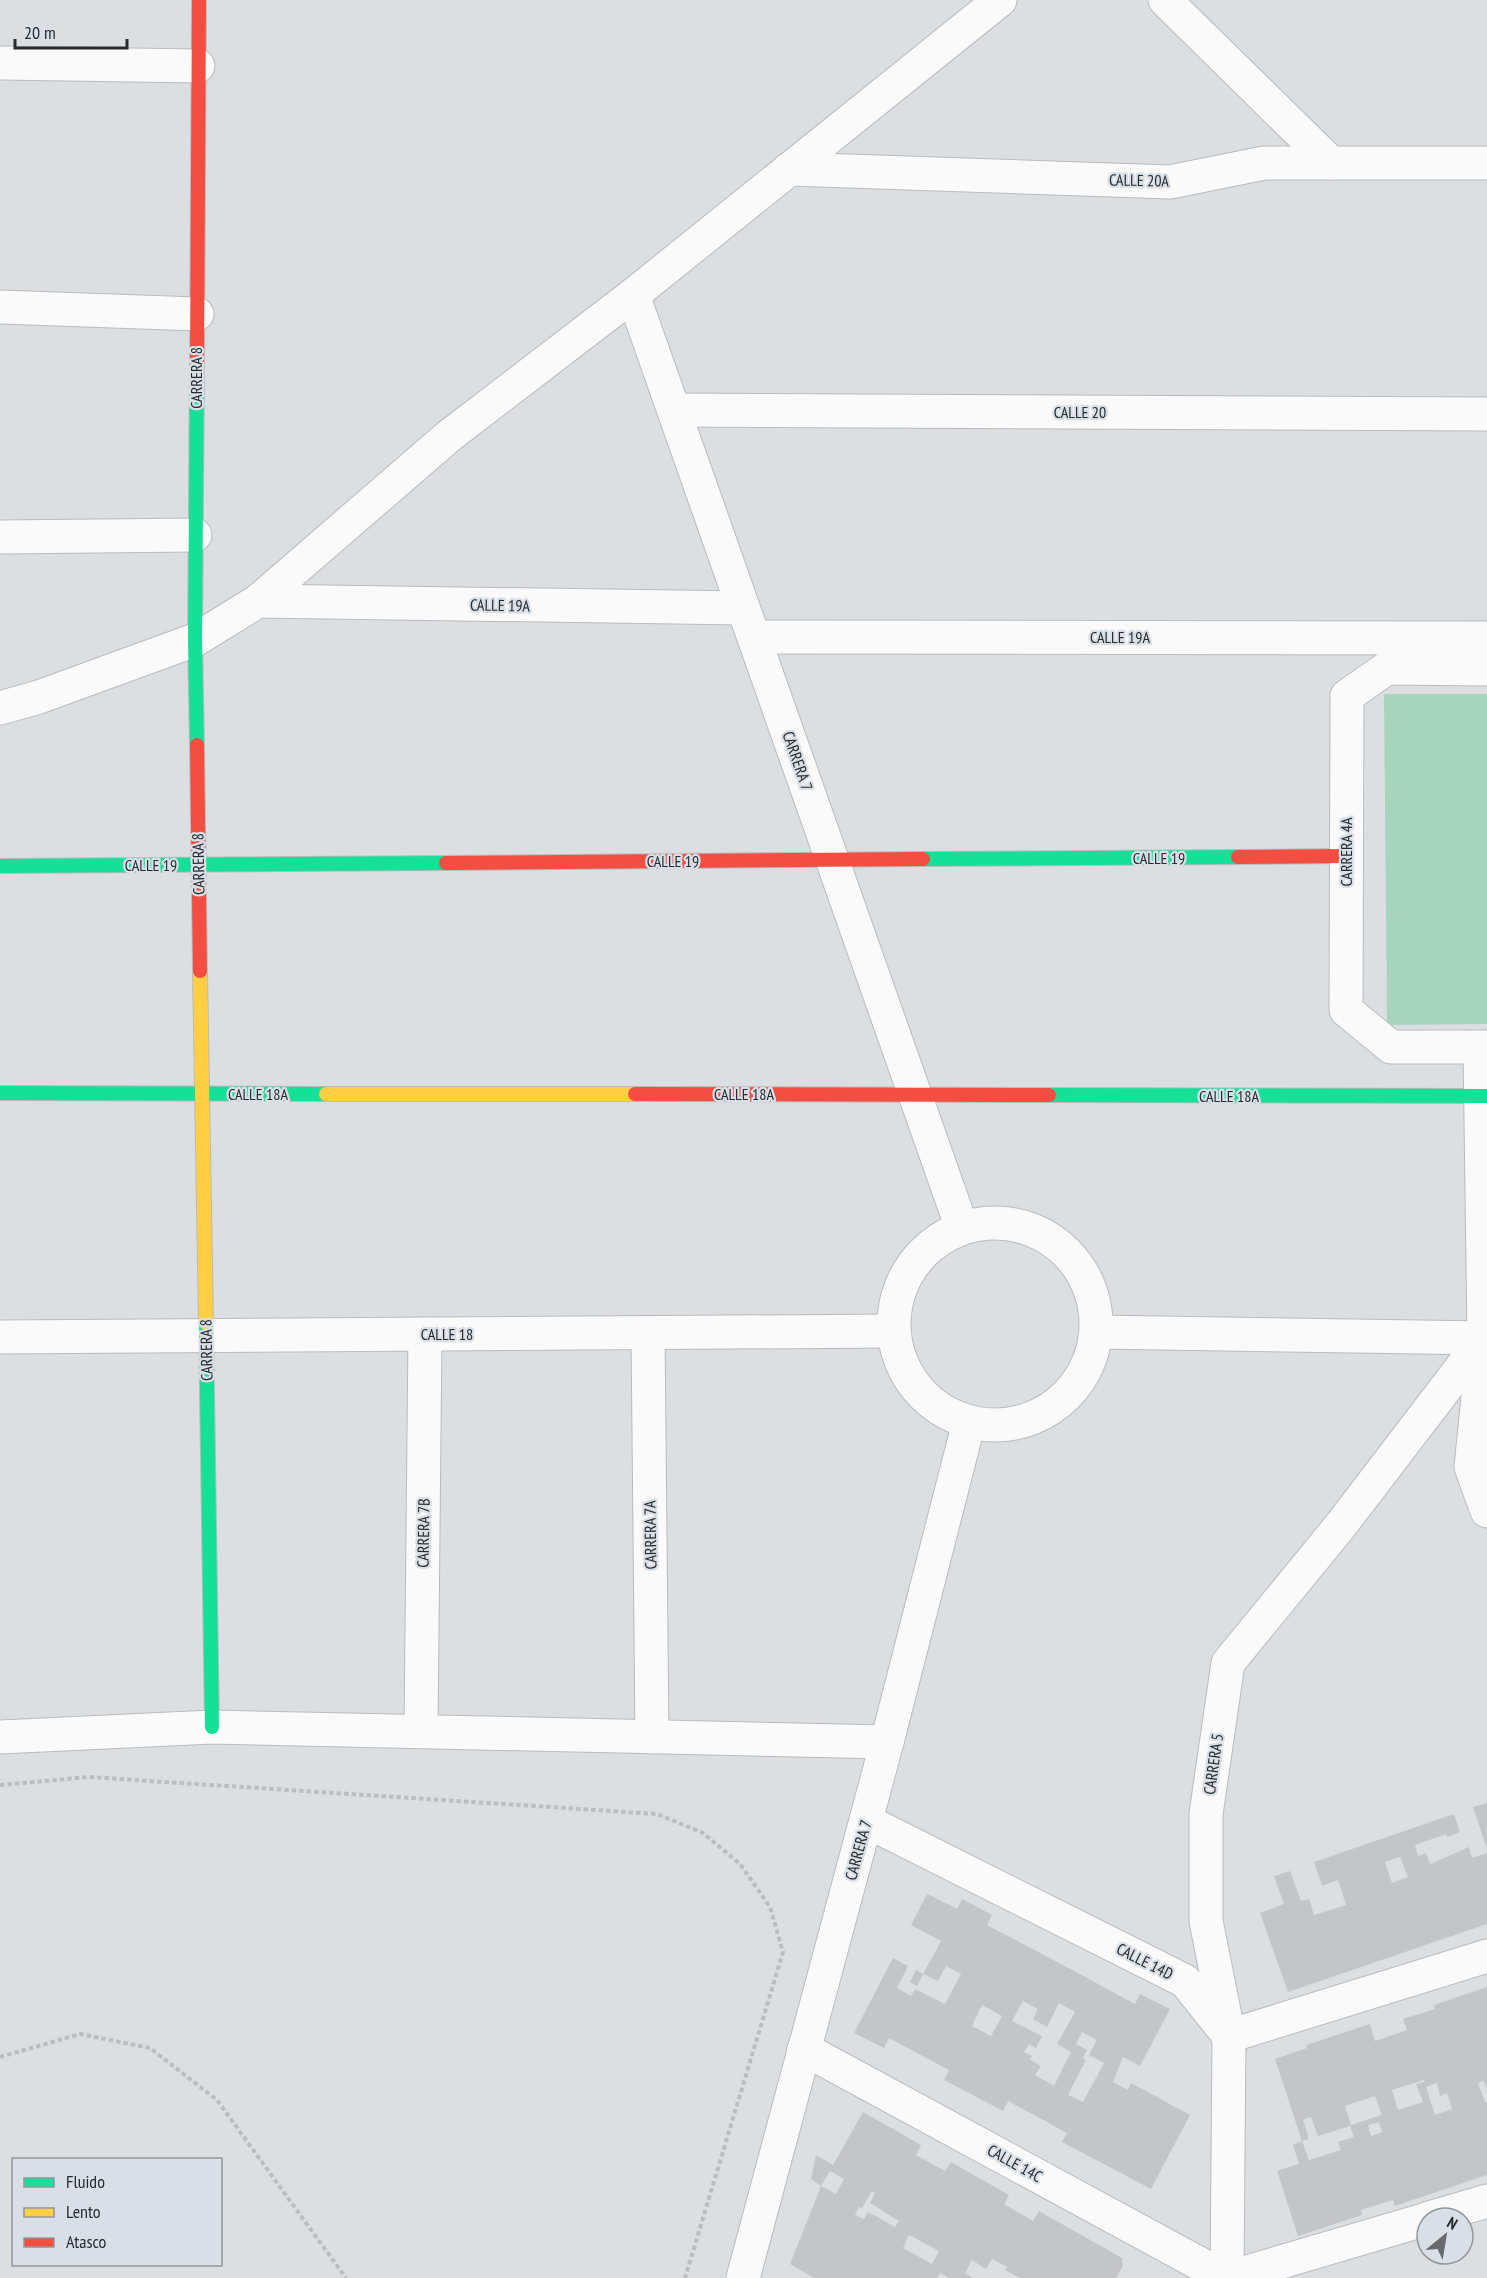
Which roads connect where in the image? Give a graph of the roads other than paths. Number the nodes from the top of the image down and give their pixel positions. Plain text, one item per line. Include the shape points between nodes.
1 (199, 0) edge
2 (1000, 0) edge
3 (1165, 0) edge
4 (0, 63) edge
5 (198, 66) junction
6 (1331, 163) junction
7 (1487, 163) edge
8 (789, 169) junction
9 (633, 295) junction
10 (0, 307) edge
11 (197, 314) junction
12 (674, 410) junction
13 (1487, 414) edge
14 (195, 535) junction
15 (0, 537) edge
16 (258, 601) junction
17 (748, 622) junction
18 (1487, 638) edge
19 (195, 640) junction
20 (1487, 669) edge
21 (0, 708) edge
22 (1346, 856) junction
23 (833, 860) junction
24 (198, 865) junction
25 (0, 866) edge
26 (1483, 1047) edge
27 (0, 1093) edge
28 (201, 1094) junction
29 (916, 1095) junction
30 (1484, 1096) edge
31 (962, 1228) junction
32 (894, 1331) junction
33 (1096, 1332) junction
34 (648, 1333) junction
35 (425, 1334) junction
36 (205, 1335) junction
37 (0, 1336) edge
38 (1485, 1338) edge
39 (969, 1422) junction
40 (1487, 1510) edge
41 (212, 1727) junction
42 (421, 1731) junction
43 (0, 1737) edge
44 (652, 1737) junction
45 (887, 1742) junction
46 (866, 1821) junction
47 (1487, 1956) edge
48 (1229, 2036) junction
49 (804, 2049) junction
50 (1487, 2201) edge
51 (1470, 2206) edge
52 (1415, 2222) edge
53 (743, 2278) edge
54 (1227, 2278) edge

1 - 5 street, CARRERA 8
2 - 8 street
3 - 6 street
4 - 5 street
5 - 11 street, CARRERA 8
6 - 7 street, CALLE 20A
6 - 8 street, CALLE 20A via 1264,163 1170,182
8 - 9 street
9 - 12 street, CARRERA 7
9 - 16 street via 450,436
10 - 11 street
11 - 14 street, CARRERA 8
12 - 13 street, CALLE 20
12 - 17 street, CARRERA 7
14 - 15 street
14 - 19 street, CARRERA 8
16 - 17 street, CALLE 19A
16 - 19 street
17 - 18 street, CALLE 19A
17 - 23 street, CARRERA 7
19 - 21 street
19 - 24 street, CARRERA 8
20 - 22 street, CARRERA 4A via 1387,668 1347,696
22 - 23 street, CALLE 19
22 - 26 street, CARRERA 4A via 1346,1010 1391,1047
23 - 24 street, CALLE 19
23 - 29 street, CARRERA 7
24 - 25 street, CALLE 19
24 - 28 street, CARRERA 8
26 - 30 street, CARRERA 4A
27 - 28 street, CALLE 18A
28 - 29 street, CALLE 18A
28 - 36 street, CARRERA 8
29 - 30 street, CALLE 18A
29 - 31 street, CARRERA 7
30 - 38 street, CARRERA 4A
31 - 32 street via 925,1251 910,1268 894,1309
31 - 33 street via 1012,1224 1058,1244 1088,1283 1096,1307
32 - 34 street, CALLE 18
32 - 39 street via 906,1372 918,1388 932,1403
33 - 38 street
33 - 39 street via 1091,1357 1080,1380 1050,1409 1020,1422
34 - 35 street, CALLE 18
34 - 44 street, CARRERA 7A
35 - 36 street, CALLE 18
35 - 42 street, CARRERA 7B
36 - 37 street, CALLE 18
36 - 41 street, CARRERA 8
38 - 40 street, CARRERA 4A via 1471,1467
38 - 48 street, CARRERA 5 via 1341,1525 1228,1663 1206,1814 1206,1921
39 - 45 street, CARRERA 7
41 - 42 street
41 - 43 street
42 - 44 street
44 - 45 street
45 - 46 street, CARRERA 7
46 - 48 street, CALLE 14D via 1185,1981
46 - 49 street, CARRERA 7
47 - 48 street
48 - 54 street, CARRERA 5
49 - 53 street, CARRERA 7
49 - 54 street, CALLE 14C
50 - 51 street
52 - 54 street

